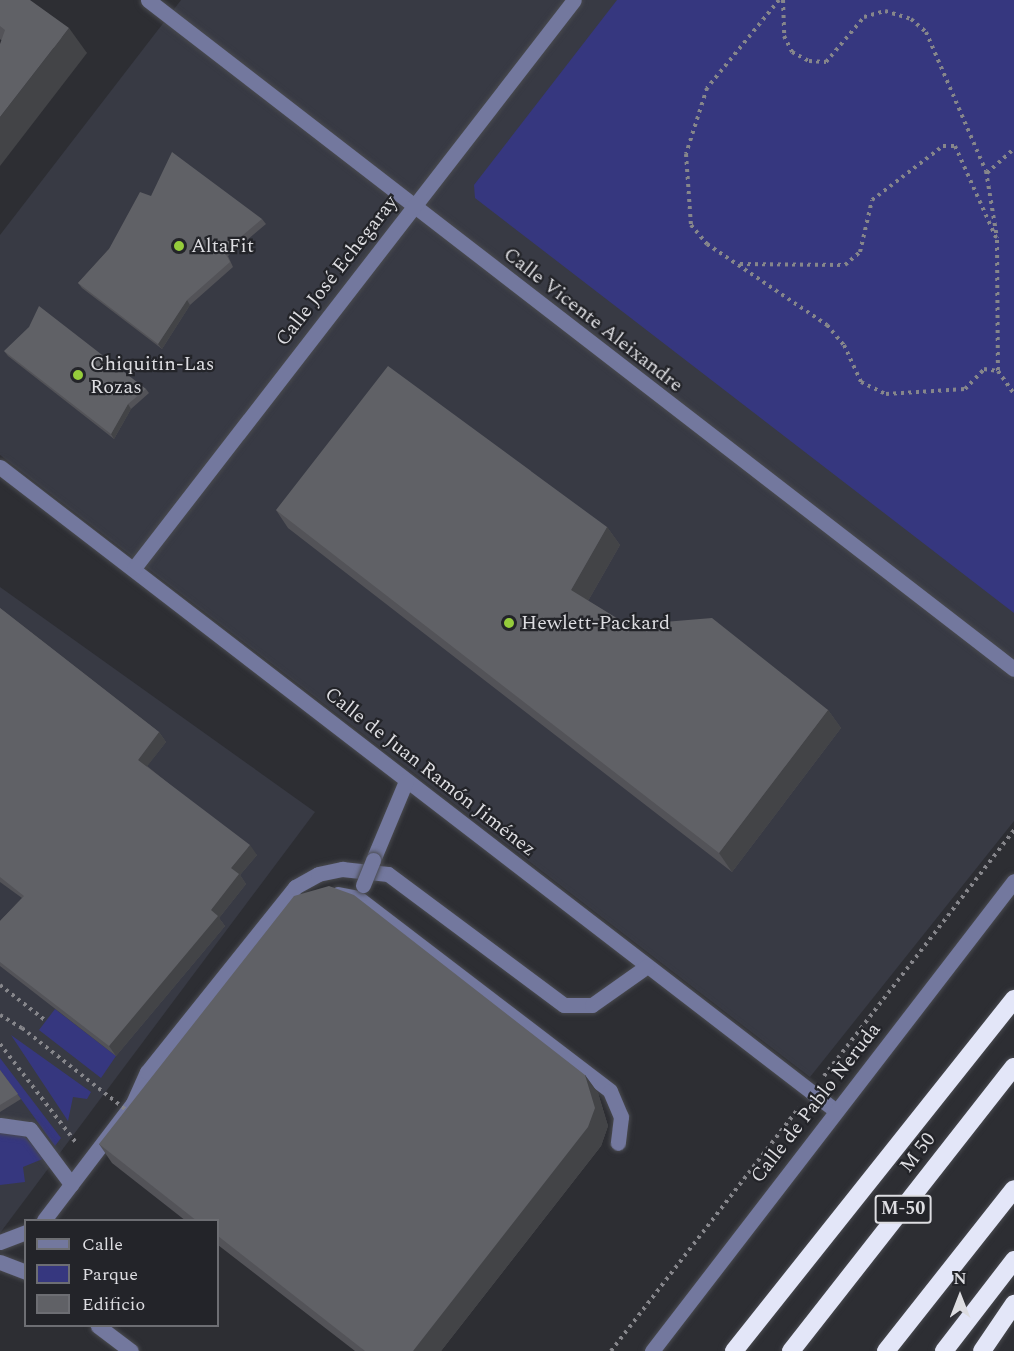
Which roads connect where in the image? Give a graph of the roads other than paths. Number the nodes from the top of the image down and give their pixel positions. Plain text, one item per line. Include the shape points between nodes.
1 (148, 0) edge
2 (574, 0) edge
3 (413, 207) junction
4 (0, 467) edge
5 (134, 568) junction
6 (1014, 669) edge
7 (406, 781) junction
8 (1014, 881) edge
9 (361, 892) junction
10 (320, 897) edge
11 (647, 966) junction
12 (1014, 999) edge
13 (1014, 1067) edge
14 (162, 1086) edge
15 (133, 1103) junction
16 (836, 1110) junction
17 (0, 1125) edge
18 (618, 1143) dead end
19 (71, 1184) junction
20 (1014, 1189) edge
21 (45, 1219) edge
22 (24, 1233) edge
23 (0, 1242) edge
24 (1014, 1260) edge
25 (0, 1262) edge
26 (24, 1271) edge
27 (1014, 1304) edge
28 (99, 1327) edge
29 (131, 1351) edge
30 (652, 1351) edge
31 (734, 1351) edge
32 (791, 1351) edge
33 (886, 1351) edge
34 (944, 1351) edge
35 (982, 1351) edge

1 - 3 street, Calle Vicente Aleixandre
2 - 3 street, Calle José Echegaray
3 - 5 street, Calle José Echegaray
3 - 6 street, Calle Vicente Aleixandre
4 - 5 street, Calle de Juan Ramón Jiménez
5 - 7 street, Calle de Juan Ramón Jiménez
7 - 9 street, bridge
7 - 11 street, Calle de Juan Ramón Jiménez
8 - 16 street, Calle de Pablo Neruda
9 - 10 street via 328,892
9 - 18 street via 610,1091 621,1117
11 - 15 street via 592,1005 564,1005 388,874 342,869 318,874 288,896 147,1071
11 - 16 street, Calle de Juan Ramón Jiménez
12 - 31 highway
13 - 32 highway, M 50 / M-50
14 - 15 street
15 - 19 street
16 - 30 street, Calle de Pablo Neruda
17 - 19 street via 30,1129
19 - 21 street
20 - 33 highway
22 - 23 street
24 - 34 highway
25 - 26 street
27 - 35 highway
28 - 29 street

